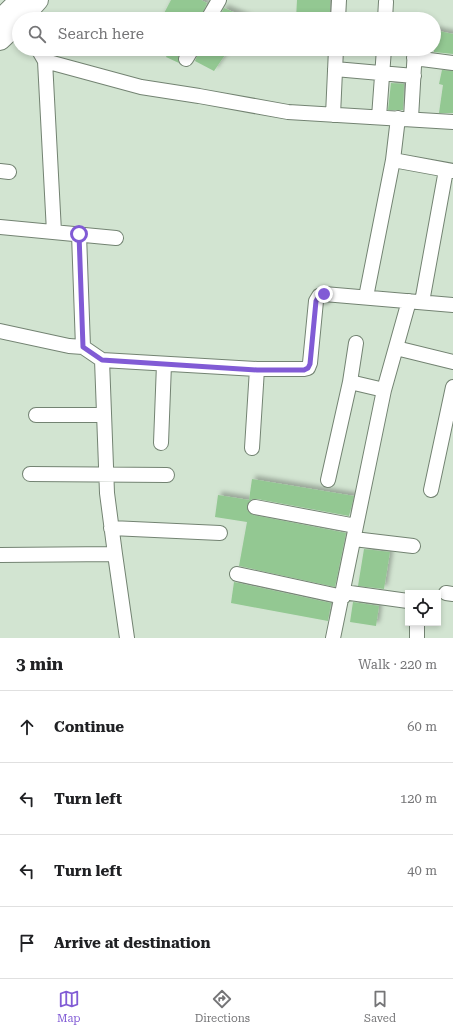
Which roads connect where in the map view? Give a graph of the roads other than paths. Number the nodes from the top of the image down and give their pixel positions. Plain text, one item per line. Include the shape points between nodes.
1 (38, 0) edge
2 (218, 0) edge
3 (339, 0) edge
4 (386, 2) dead end
5 (12, 12) edge
6 (212, 12) edge
7 (338, 12) edge
8 (385, 12) edge
9 (0, 40) edge
10 (42, 56) edge
11 (45, 56) edge
12 (336, 56) edge
13 (384, 56) edge
14 (415, 56) edge
15 (423, 56) edge
16 (453, 63) edge
17 (335, 69) junction
18 (383, 73) junction
19 (414, 76) junction
20 (333, 115) junction
21 (380, 117) junction
22 (405, 118) junction
23 (453, 122) edge
24 (393, 160) junction
25 (450, 171) edge
26 (0, 226) edge
27 (54, 232) junction
28 (79, 234) junction
29 (116, 238) dead end
30 (366, 297) junction
31 (416, 302) junction
32 (453, 305) edge
33 (0, 331) edge
34 (356, 343) dead end
35 (83, 347) junction
36 (396, 348) junction
37 (102, 360) junction
38 (453, 362) edge
39 (164, 364) junction
40 (257, 370) junction
41 (350, 382) junction
42 (453, 387) edge
43 (384, 390) junction
44 (36, 415) dead end
45 (104, 415) junction
46 (161, 443) dead end
47 (252, 448) dead end
48 (30, 474) dead end
49 (106, 475) junction
50 (167, 475) dead end
51 (328, 480) dead end
52 (431, 490) dead end
53 (255, 507) dead end
54 (111, 528) junction
55 (220, 533) dead end
56 (355, 533) junction
57 (413, 546) dead end
58 (115, 554) junction
59 (0, 555) edge
60 (237, 574) dead end
61 (343, 594) junction
62 (405, 601) edge
63 (417, 626) edge
64 (126, 638) edge
65 (333, 638) edge
66 (416, 638) edge

1 - 5 street
2 - 6 street
3 - 7 street
4 - 8 street
5 - 9 street
10 - 27 street
11 - 20 street via 141,87 288,112
12 - 17 street
13 - 18 street
14 - 19 street
15 - 16 street
17 - 18 street
17 - 20 street
18 - 19 street
18 - 21 street
19 - 22 street
20 - 21 street
21 - 22 street
22 - 23 street
22 - 24 street
24 - 25 street
24 - 30 street
25 - 31 street
26 - 27 street
27 - 28 street
28 - 29 street
28 - 35 street
30 - 31 street
30 - 40 street via 324,294 319,296 316,301 308,368
31 - 32 street
31 - 36 street
33 - 35 street
34 - 41 street
35 - 37 street
36 - 38 street
36 - 43 street
37 - 39 street
37 - 45 street
39 - 40 street
39 - 46 street
40 - 47 street
41 - 43 street
41 - 51 street
42 - 52 street
43 - 56 street
44 - 45 street
45 - 49 street
48 - 49 street
49 - 50 street
49 - 54 street
53 - 56 street
54 - 55 street
54 - 58 street
56 - 57 street
56 - 61 street
58 - 59 street
58 - 64 street
60 - 61 street
61 - 62 street
61 - 65 street
63 - 66 street

